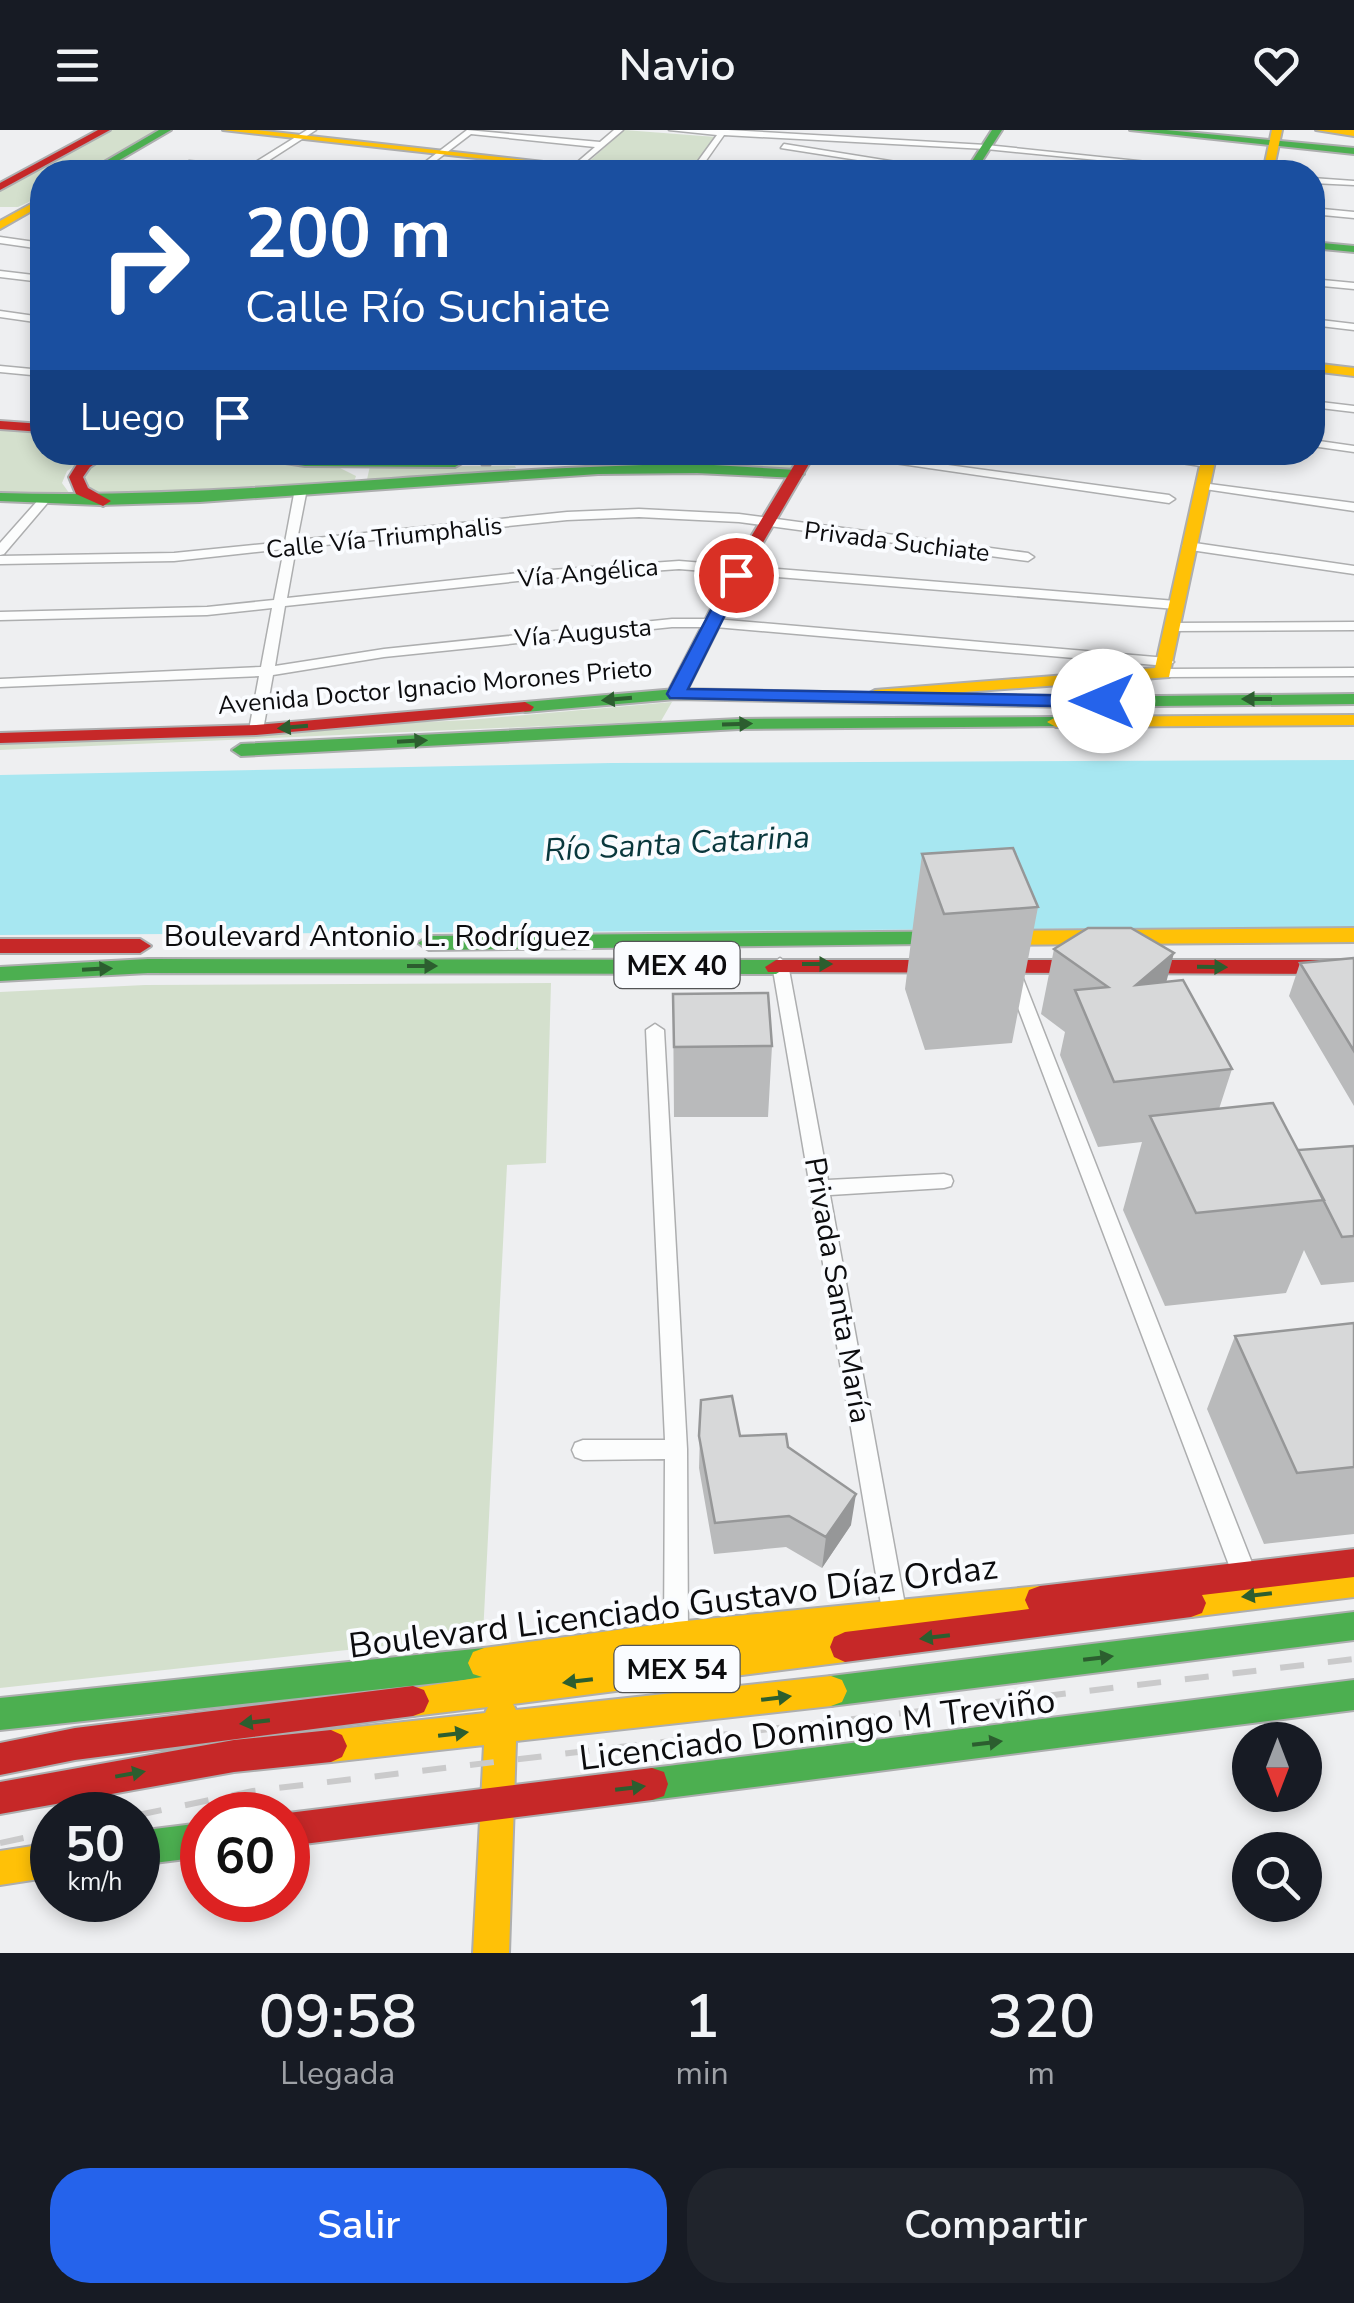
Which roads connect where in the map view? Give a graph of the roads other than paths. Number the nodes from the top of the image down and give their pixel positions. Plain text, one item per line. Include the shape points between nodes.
1 (106, 130) edge
2 (166, 130) edge
3 (228, 130) edge
4 (619, 130) edge
5 (673, 130) edge
6 (1135, 130) edge
7 (1320, 130) edge
8 (471, 131) edge
9 (722, 132) edge
10 (1354, 133) edge
11 (306, 134) edge
12 (770, 136) junction
13 (1276, 137) edge
14 (991, 139) edge
15 (760, 142) junction
16 (602, 146) junction
17 (1354, 150) edge
18 (442, 152) junction
19 (50, 160) edge
20 (113, 160) edge
21 (266, 160) edge
22 (432, 160) edge
23 (514, 160) edge
24 (585, 160) edge
25 (702, 160) edge
26 (872, 160) edge
27 (1148, 160) edge
28 (30, 171) edge
29 (1325, 181) edge
30 (1354, 184) edge
31 (0, 187) edge
32 (1325, 213) edge
33 (1354, 216) edge
34 (1325, 246) edge
35 (1354, 249) edge
36 (0, 274) edge
37 (30, 278) edge
38 (1325, 283) edge
39 (1354, 286) edge
40 (0, 314) edge
41 (30, 318) edge
42 (1325, 324) edge
43 (1354, 327) edge
44 (0, 369) edge
45 (1325, 369) edge
46 (30, 372) edge
47 (1354, 372) edge
48 (1325, 406) edge
49 (1354, 409) edge
50 (0, 425) edge
51 (30, 427) edge
52 (1325, 445) edge
53 (1354, 449) edge
54 (84, 465) edge
55 (349, 465) edge
56 (513, 465) edge
57 (524, 465) edge
58 (588, 465) edge
59 (672, 465) edge
60 (802, 465) edge
61 (917, 465) edge
62 (517, 466) junction
63 (1206, 468) edge
64 (797, 474) junction
65 (346, 488) junction
66 (300, 494) junction
67 (0, 496) edge
68 (44, 500) junction
69 (1169, 500) dead end
70 (104, 501) junction
71 (1354, 507) edge
72 (766, 525) junction
73 (1188, 546) junction
74 (291, 548) junction
75 (0, 551) edge
76 (1028, 557) dead end
77 (0, 560) edge
78 (739, 570) junction
79 (1354, 570) edge
80 (278, 605) junction
81 (0, 616) edge
82 (1175, 616) junction
83 (714, 623) junction
84 (1354, 626) edge
85 (1165, 668) junction
86 (270, 670) junction
87 (1354, 672) edge
88 (0, 683) edge
89 (676, 694) junction
90 (874, 695) junction
91 (1354, 699) edge
92 (1354, 712) edge
93 (1320, 720) junction
94 (1354, 720) edge
95 (256, 730) junction
96 (0, 738) edge
97 (0, 756) edge
98 (1354, 935) edge
99 (0, 946) edge
100 (780, 964) junction
101 (1010, 964) junction
102 (1354, 967) edge
103 (0, 974) edge
104 (655, 1030) dead end
105 (944, 1181) dead end
106 (820, 1188) junction
107 (676, 1449) junction
108 (583, 1450) dead end
109 (1354, 1563) edge
110 (1244, 1573) junction
111 (1354, 1583) edge
112 (895, 1616) junction
113 (1354, 1626) edge
114 (676, 1637) junction
115 (500, 1691) junction
116 (1354, 1695) edge
117 (0, 1714) edge
118 (501, 1728) junction
119 (0, 1759) edge
120 (0, 1798) edge
121 (499, 1804) junction
122 (310, 1827) edge
123 (30, 1863) edge
124 (0, 1868) edge
125 (491, 1953) edge

1 - 19 main road
2 - 20 main road
3 - 11 main road
4 - 16 street
5 - 9 street
6 - 13 main road
7 - 10 main road
8 - 16 street
8 - 18 street
9 - 12 street
9 - 15 street
9 - 25 street
11 - 18 main road
11 - 21 street
12 - 14 street
12 - 15 street
13 - 17 main road
14 - 27 street
15 - 26 street
16 - 24 street
18 - 22 street
18 - 23 main road
28 - 31 main road
29 - 30 street
32 - 33 street
34 - 35 main road
36 - 37 street
38 - 39 street
40 - 41 street
42 - 43 street
44 - 46 street
45 - 47 main road
48 - 49 street
50 - 51 main road
52 - 53 street
54 - 70 main road via 76,485
55 - 65 main road via 361,478
56 - 62 main road
57 - 62 main road
58 - 62 main road
59 - 64 main road
60 - 64 main road
61 - 69 street
62 - 65 main road
63 - 71 street
63 - 73 main road
64 - 72 main road
65 - 66 main road
66 - 70 main road
66 - 74 street
67 - 68 main road
68 - 70 main road
68 - 75 street
72 - 74 street, Calle Vía Triumphalis via 701,514 604,513
72 - 76 street, Privada Suchiate
72 - 78 main road
73 - 79 street
73 - 82 main road
74 - 77 street, Calle Vía Triumphalis
74 - 80 street
78 - 80 street, Vía Angélica via 614,568
78 - 82 street, Vía Angélica
78 - 83 main road
80 - 81 street, Vía Angélica
80 - 86 street
82 - 84 street, Vía Angélica
82 - 85 main road
83 - 85 street, Vía Augusta
83 - 86 street, Vía Augusta via 545,634
83 - 89 main road
85 - 87 street, Vía Augusta
85 - 90 main road
86 - 88 street, Vía Augusta
86 - 95 street
89 - 90 main road, Avenida Doctor Ignacio Morones Prieto
89 -> 95 main road, Avenida Doctor Ignacio Morones Prieto
91 -> 90 main road, Avenida Doctor Ignacio Morones Prieto via 1070,702
92 - 93 main road
93 - 94 main road, Avenida Doctor Ignacio Morones Prieto
97 -> 93 main road, Avenida Doctor Ignacio Morones Prieto via 739,724
95 - 96 main road, Avenida Doctor Ignacio Morones Prieto
98 - 99 main road, Boulevard Antonio L. Rodríguez / MEX 40
100 -> 101 main road, Boulevard Antonio L. Rodríguez / MEX 40
103 -> 100 main road, Boulevard Antonio L. Rodríguez / MEX 40 via 148,966
100 - 106 street, Privada Santa María
101 -> 102 main road, Boulevard Antonio L. Rodríguez / MEX 40
101 - 110 street
104 - 107 street
105 - 106 street
106 - 112 street, Privada Santa María
107 - 108 street
107 - 114 street
109 - 110 main road, Boulevard Licenciado Gustavo Díaz Ordaz
110 - 112 main road, Boulevard Licenciado Gustavo Díaz Ordaz
111 -> 115 main road, Boulevard Licenciado Gustavo Díaz Ordaz / MEX 54
112 - 114 main road, Boulevard Licenciado Gustavo Díaz Ordaz
118 -> 113 main road, MEX 54
114 - 117 main road, Boulevard Licenciado Gustavo Díaz Ordaz via 394,1676
115 - 118 main road
115 -> 119 main road, Boulevard Licenciado Gustavo Díaz Ordaz / MEX 54
121 -> 116 main road, Licenciado Domingo M Treviño
120 -> 118 main road, MEX 54 via 234,1756
118 - 121 main road
121 - 122 main road, Licenciado Domingo M Treviño
121 - 125 main road
123 - 124 main road

